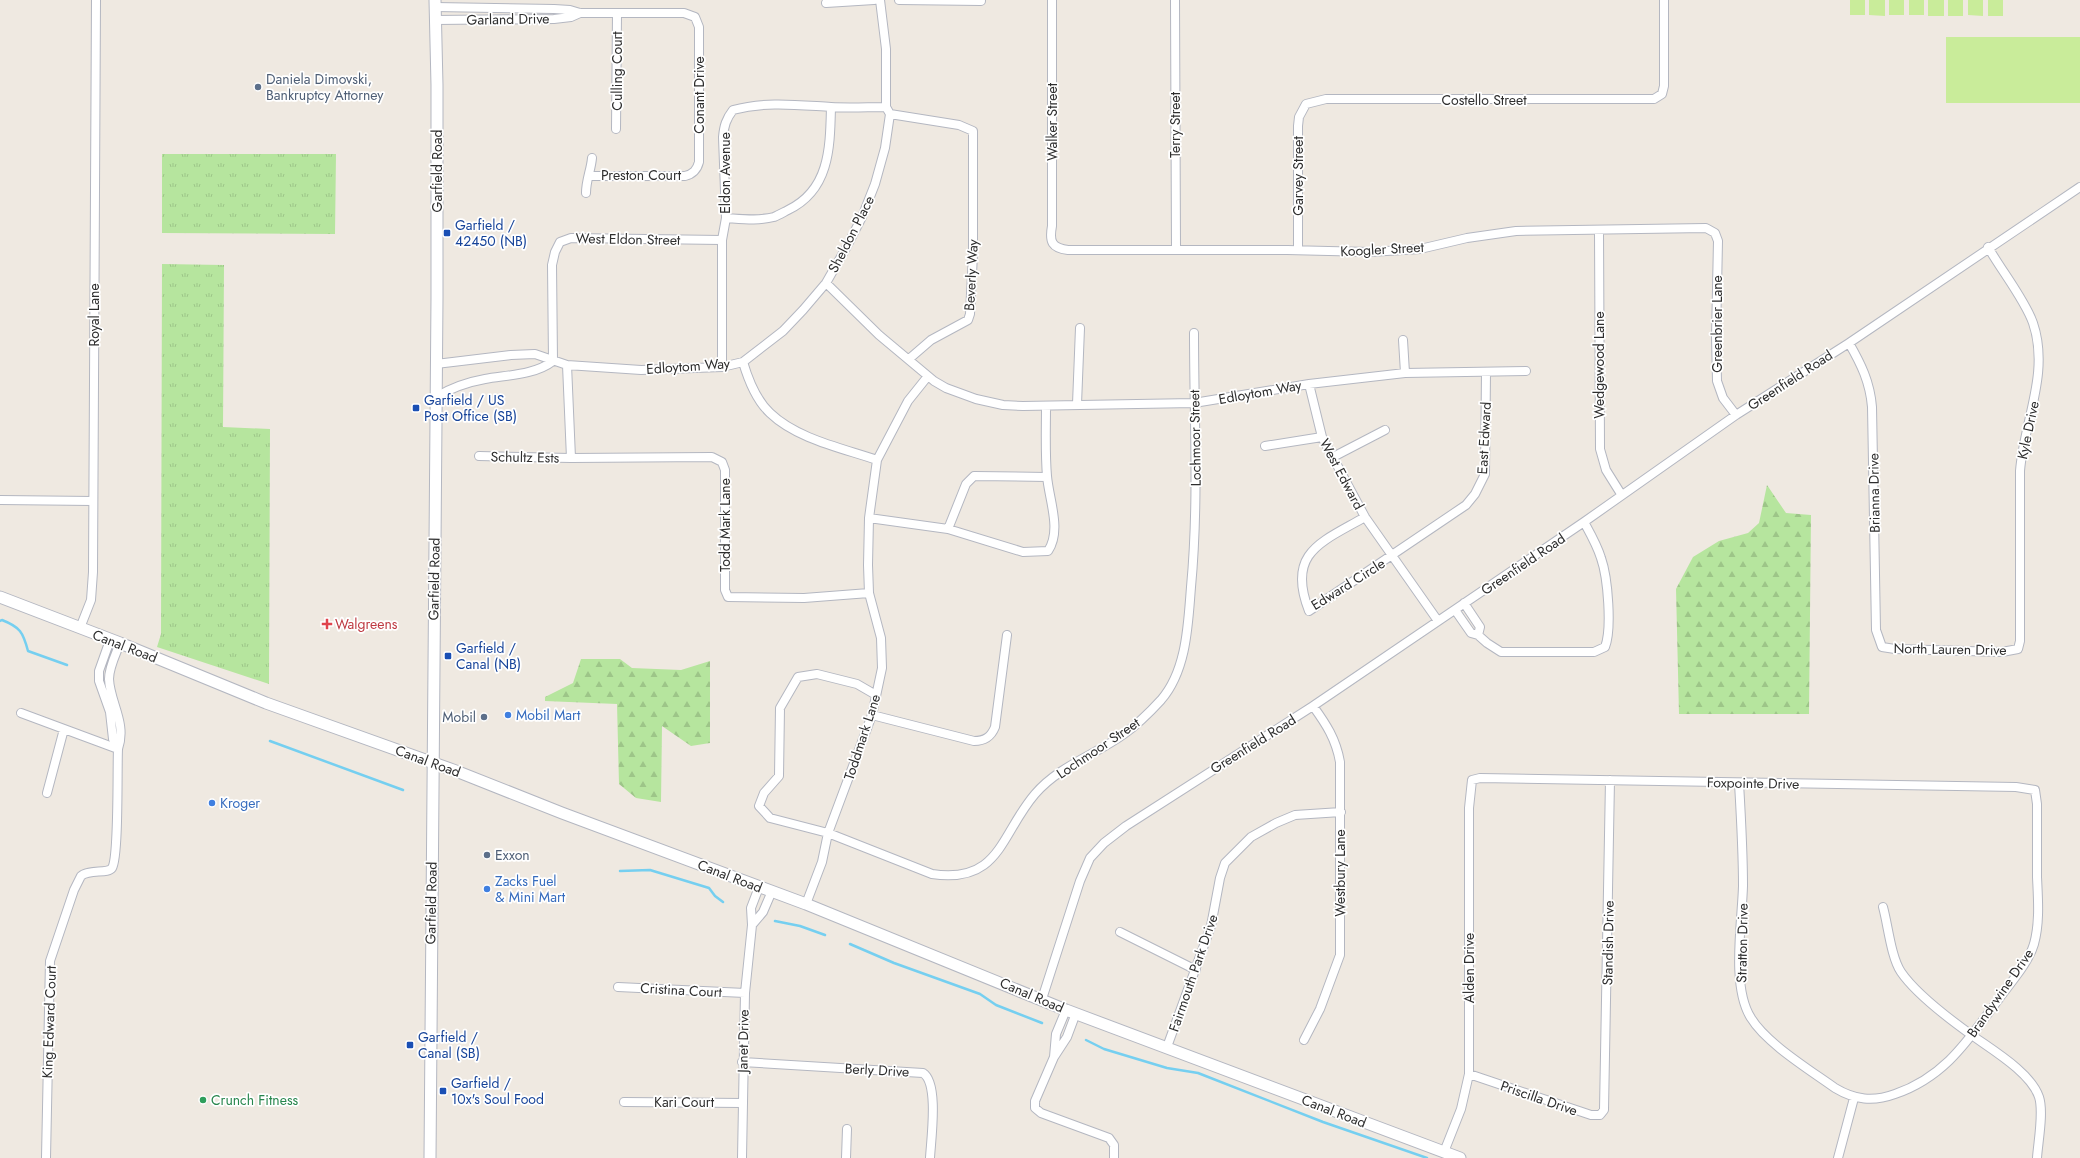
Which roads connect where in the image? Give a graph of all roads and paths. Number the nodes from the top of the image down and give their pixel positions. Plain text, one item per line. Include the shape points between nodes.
1 (96, 0) edge
2 (874, 0) edge
3 (880, 0) edge
4 (899, 0) edge
5 (924, 0) edge
6 (1052, 0) edge
7 (1175, 0) edge
8 (1664, 0) edge
9 (981, 1) edge
10 (826, 3) dead end
11 (435, 4) edge
12 (580, 13) junction
13 (617, 13) junction
14 (695, 17) joint
15 (435, 20) junction
16 (1306, 104) joint
17 (831, 107) junction
18 (888, 111) junction
19 (616, 129) dead end
20 (592, 158) dead end
21 (693, 172) joint
22 (589, 176) junction
23 (2080, 187) edge
24 (586, 192) dead end
25 (726, 218) junction
26 (1599, 230) junction
27 (1712, 230) joint
28 (722, 240) junction
29 (1051, 244) joint
30 (1988, 248) junction
31 (1176, 250) junction
32 (1298, 250) junction
33 (826, 283) junction
34 (1080, 328) dead end
35 (1194, 333) dead end
36 (1403, 340) dead end
37 (1848, 343) junction
38 (909, 359) junction
39 (553, 361) junction
40 (743, 362) junction
41 (436, 364) junction
42 (567, 365) junction
43 (722, 367) junction
44 (1526, 371) dead end
45 (1486, 372) junction
46 (1404, 373) junction
47 (928, 376) junction
48 (1309, 384) junction
49 (436, 397) junction
50 (1194, 403) junction
51 (1077, 404) junction
52 (1046, 406) junction
53 (1736, 415) junction
54 (1385, 430) dead end
55 (1322, 438) junction
56 (1265, 446) dead end
57 (478, 456) dead end
58 (1333, 457) junction
59 (571, 458) junction
60 (877, 460) junction
61 (1047, 477) junction
62 (1621, 494) junction
63 (0, 500) edge
64 (93, 501) junction
65 (1365, 517) junction
66 (869, 518) junction
67 (1584, 522) junction
68 (948, 529) junction
69 (1392, 557) junction
70 (869, 593) junction
71 (0, 597) edge
72 (1464, 603) junction
73 (1455, 610) junction
74 (1438, 621) junction
75 (80, 628) junction
76 (1007, 635) dead end
77 (1478, 635) junction
78 (115, 642) junction
79 (1882, 647) joint
80 (2018, 649) joint
81 (876, 695) junction
82 (1314, 706) junction
83 (21, 713) dead end
84 (872, 715) junction
85 (64, 729) junction
86 (118, 749) junction
87 (434, 763) junction
88 (1472, 780) joint
89 (1610, 780) junction
90 (1739, 783) junction
91 (2035, 790) joint
92 (46, 793) dead end
93 (1341, 812) junction
94 (828, 833) junction
95 (759, 887) junction
96 (772, 891) junction
97 (806, 904) junction
98 (1883, 907) dead end
99 (752, 925) junction
100 (1120, 932) dead end
101 (1196, 970) junction
102 (618, 987) dead end
103 (745, 993) junction
104 (1042, 999) junction
105 (1071, 1011) junction
106 (1972, 1035) junction
107 (1304, 1040) dead end
108 (1167, 1047) junction
109 (1054, 1056) junction
110 (742, 1062) junction
111 (1469, 1074) junction
112 (1854, 1098) junction
113 (624, 1102) dead end
114 (743, 1103) junction
115 (1606, 1106) joint
116 (847, 1129) dead end
117 (1444, 1152) junction
118 (46, 1158) edge
119 (430, 1158) edge
120 (742, 1158) edge
121 (846, 1158) edge
122 (930, 1158) edge
123 (1114, 1158) edge
124 (1460, 1158) edge
125 (1838, 1158) edge
126 (2036, 1158) edge

1 - 64 street, Royal Lane
2 - 10 street
3 - 18 street, Sheldon Place via 886,49
4 - 5 street
5 - 9 street
6 - 29 street, Walker Street
7 - 31 street, Terry Street
8 - 16 street, Costello Street via 1665,78 1662,94 1654,99 1326,99
11 - 12 street, Garland Drive via 554,9
11 - 15 street, Garfield Road
12 - 13 street, Garland Drive
12 - 15 street, Garland Drive via 554,19
13 - 14 street, Garland Drive via 684,13
13 - 19 street, Culling Court
14 - 21 street, Conant Drive via 699,27 699,154 697,168
15 - 41 street, Garfield Road via 438,298
16 - 32 street, Garvey Street via 1302,109 1298,126
17 - 18 street, Eldon Avenue
17 - 25 street via 830,144 825,167 809,196 795,207 775,216 753,220
17 - 25 street, Eldon Avenue via 781,103 760,104 733,110 724,126 723,137
18 - 33 street, Sheldon Place via 885,148 875,184 862,217
18 - 38 street, Beverly Way via 959,125 973,131 973,254 970,314 968,320 931,340
20 - 22 street, Preston Court
21 - 22 street, Preston Court via 685,176
22 - 24 street, Preston Court
23 - 30 street, Greenfield Road
25 - 28 street, Eldon Avenue
26 - 27 street, Koogler Street via 1699,227
26 - 32 street, Koogler Street via 1496,233 1406,250
26 - 62 street, Wedgewood Lane via 1600,450 1606,470
27 - 53 street, Greenbrier Lane via 1718,241 1717,381 1723,398
28 - 39 street, West Eldon Street via 571,238 560,242 552,265
28 - 43 street, Eldon Avenue
29 - 31 street, Koogler Street via 1068,250
30 - 37 street, Greenfield Road
30 - 80 street, Kyle Drive via 2026,309 2037,340 2037,385 2022,449 2020,471
31 - 32 street, Koogler Street
33 - 38 street via 879,336
33 - 40 street, Sheldon Place via 783,331
34 - 51 street
35 - 50 street, Lochmoor Street
36 - 46 street
37 - 53 street, Greenfield Road
37 - 79 street, Brianna Drive via 1860,362 1870,388 1874,432 1876,630
38 - 47 street, Edloytom Way
39 - 41 street, Edloytom Way via 535,354
39 - 42 street, Edloytom Way
39 - 49 street via 544,368 450,388
40 - 43 street, Edloytom Way
40 - 60 street, Edloytom Way via 752,386 769,413 787,426 810,437
41 - 49 street, Garfield Road
42 - 43 street, Edloytom Way via 641,370
42 - 59 street
44 - 45 street, Edloytom Way
45 - 46 street, Edloytom Way
45 - 69 street, East Edward via 1485,474 1482,483 1466,506
46 - 48 street, Edloytom Way
47 - 52 street, Edloytom Way via 946,388 990,402
47 - 60 street via 908,401
48 - 50 street, Edloytom Way
48 - 55 street, West Edward
49 - 87 street, Garfield Road
50 - 51 street, Edloytom Way
50 - 94 street, Lochmoor Street via 1196,534 1188,623 1175,678 1163,698 1124,734 1059,773 1035,794 994,857 966,874 932,874
51 - 52 street, Edloytom Way
52 - 61 street
53 - 62 street, Greenfield Road
54 - 58 street
55 - 56 street
55 - 58 street, West Edward
57 - 59 street, Schultz Ests
58 - 65 street, West Edward
59 - 70 street, Todd Mark Lane via 712,457 722,462 725,470 725,590 728,596 804,598
60 - 66 street
61 - 68 street via 974,476 966,484
61 - 68 street via 1054,529 1053,541 1048,551 1023,552
62 - 67 street, Greenfield Road
63 - 64 street
64 - 75 street, Royal Lane via 91,600
65 - 69 street, West Edward
65 - 69 street, Edward Circle via 1317,545 1307,556 1302,583 1309,611
66 - 68 street
66 - 70 street, Toddmark Lane
67 - 72 street, Greenfield Road
67 - 77 street via 1601,556 1605,573 1609,630 1605,647 1594,652 1501,652
69 - 74 street, West Edward
70 - 81 street, Toddmark Lane via 881,638 882,668
71 - 75 street, Canal Road
72 - 73 street, Greenfield Road
72 - 77 street via 1480,627
73 - 74 street, Greenfield Road
73 - 77 street via 1471,633
74 - 82 street, Greenfield Road
75 - 78 street, Canal Road
76 - 84 street via 995,727 990,737 974,741
78 - 86 street via 100,671 99,681 110,712 113,739
78 - 87 street, Canal Road via 266,703
79 - 80 street, North Lauren Drive via 2002,652
81 - 84 street, Toddmark Lane
81 - 94 street via 857,684 817,674 798,678 780,708 778,776 764,793 759,806 770,818
82 - 93 street, Westbury Lane via 1337,745
82 - 104 street, Greenfield Road via 1126,826 1090,858 1080,881
83 - 85 street
84 - 94 street, Toddmark Lane
85 - 86 street
85 - 92 street
86 - 118 street, King Edward Court via 116,850 112,867 108,871 88,872 81,876 51,953 48,988
87 - 95 street, Canal Road
87 - 119 street, Garfield Road
88 - 89 street, Foxpointe Drive via 1500,777
88 - 111 street, Alden Drive via 1469,808
89 - 90 street, Foxpointe Drive
89 - 115 street, Standish Drive
90 - 91 street, Foxpointe Drive via 2016,787
90 - 112 street, Stratton Drive via 1743,886 1740,980 1745,1006 1761,1031 1835,1088
91 - 106 street, Brandywine Drive via 2038,804 2038,906 2034,945 2022,967
93 - 101 street, Fairmouth Park Drive via 1295,815 1251,837 1235,851 1225,863 1220,878 1212,926
93 - 107 street, Westbury Lane via 1340,955 1320,1009
94 - 97 street, Toddmark Lane via 822,862
95 - 96 street, Canal Road
95 - 99 street, Janet Drive via 751,908
96 - 97 street, Canal Road
96 - 99 street via 763,912
97 - 104 street, Canal Road
98 - 106 street via 1900,971 1918,991
99 - 103 street, Janet Drive
100 - 101 street
101 - 108 street, Fairmouth Park Drive
102 - 103 street, Cristina Court
103 - 110 street, Janet Drive
104 - 105 street, Canal Road
105 - 108 street, Canal Road
105 - 109 street via 1066,1037
105 - 109 street via 1056,1034
106 - 112 street, Brandywine Drive via 1946,1065 1917,1086 1878,1099
106 - 126 street via 1998,1053 2027,1079 2040,1098
108 - 117 street, Canal Road
109 - 123 street via 1035,1101 1035,1108 1041,1113 1109,1138 1114,1145
110 - 114 street, Janet Drive
110 - 122 street, Berly Drive via 923,1073 929,1078 932,1090
111 - 115 street, Priscilla Drive via 1590,1115 1600,1116
111 - 117 street, Alden Drive via 1461,1109
112 - 125 street
113 - 114 street, Kari Court
114 - 120 street, Janet Drive
116 - 121 street
117 - 124 street, Canal Road

